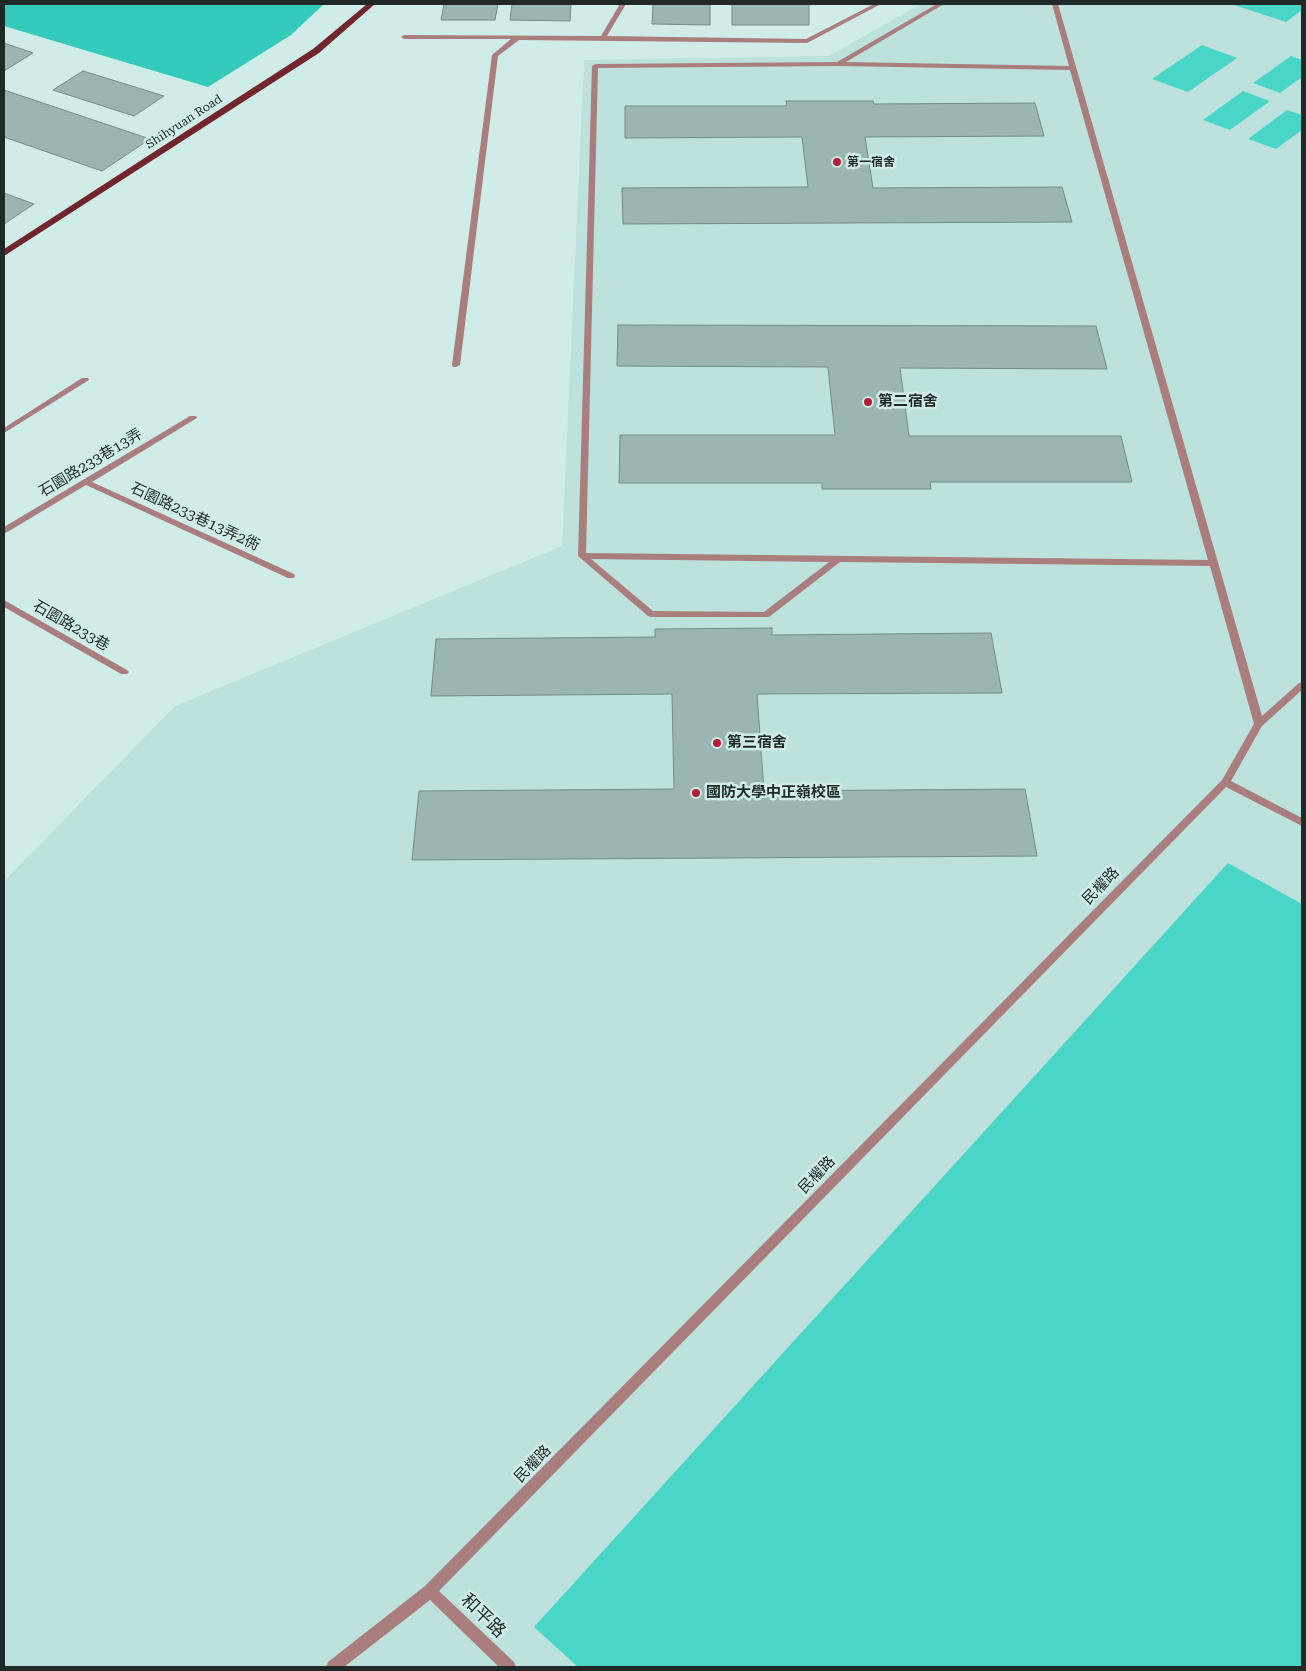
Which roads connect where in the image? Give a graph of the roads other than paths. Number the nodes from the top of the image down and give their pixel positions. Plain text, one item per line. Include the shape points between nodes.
1 (371, 4) edge
2 (623, 4) edge
3 (878, 4) edge
4 (941, 4) edge
5 (1055, 4) edge
6 (404, 36) dead end
7 (517, 38) junction
8 (603, 38) junction
9 (838, 64) junction
10 (1074, 68) junction
11 (4, 253) edge
12 (456, 365) dead end
13 (85, 380) dead end
14 (193, 418) dead end
15 (4, 431) edge
16 (86, 482) junction
17 (4, 531) edge
18 (582, 556) junction
19 (838, 559) junction
20 (1214, 563) junction
21 (291, 576) dead end
22 (4, 603) edge
23 (124, 672) dead end
24 (1302, 685) edge
25 (1259, 724) junction
26 (1225, 782) junction
27 (1302, 822) edge
28 (430, 1591) junction
29 (333, 1667) edge
30 (509, 1667) edge

1 - 11 main road, Shihyuan Road via 316,52
2 - 8 lane
3 - 8 lane via 806,41
4 - 9 lane
5 - 10 lane
6 - 7 lane
7 - 8 lane
7 - 12 lane via 496,55
9 - 10 lane
9 - 18 lane via 595,66
10 - 20 lane
13 - 15 lane
14 - 16 lane, 石園路233巷13弄
16 - 17 lane, 石園路233巷13弄
16 - 21 lane, 石園路233巷13弄2衖
18 - 19 lane
18 - 19 lane via 651,614 766,615
19 - 20 lane
20 - 25 lane
22 - 23 lane, 石園路233巷
24 - 25 lane, 民權路
25 - 26 lane, 民權路
26 - 27 lane
26 - 28 lane, 民權路
28 - 29 lane, 民權路
28 - 30 lane, 和平路

